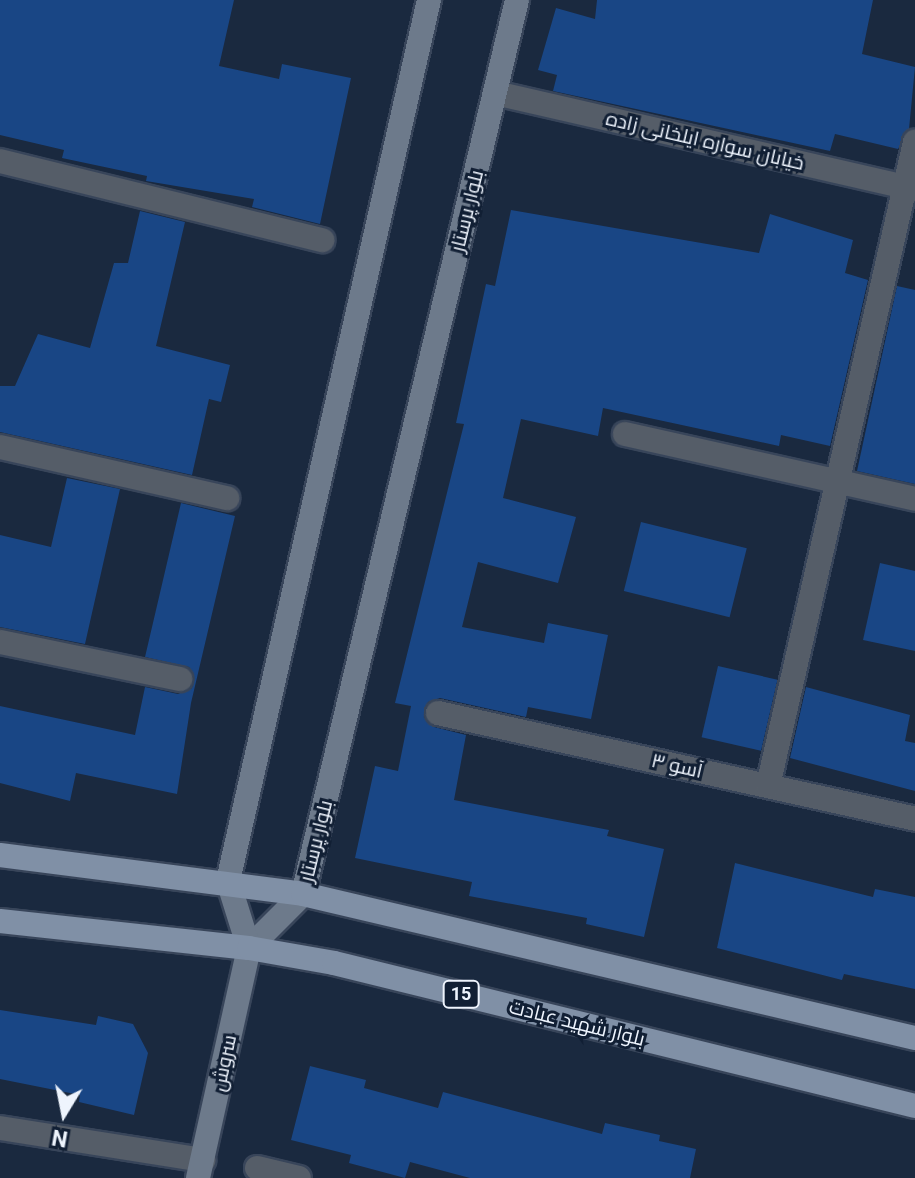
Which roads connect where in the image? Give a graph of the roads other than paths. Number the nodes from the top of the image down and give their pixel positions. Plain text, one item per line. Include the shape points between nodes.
1 (429, 0) edge
2 (517, 0) edge
3 (495, 93) junction
4 (915, 142) edge
5 (0, 161) edge
6 (910, 188) edge
7 (322, 240) dead end
8 (625, 434) dead end
9 (0, 447) edge
10 (838, 482) junction
11 (227, 498) dead end
12 (915, 499) edge
13 (0, 642) edge
14 (180, 679) dead end
15 (438, 713) dead end
16 (768, 786) junction
17 (915, 819) edge
18 (0, 855) edge
19 (228, 881) junction
20 (303, 894) junction
21 (0, 921) edge
22 (249, 948) junction
23 (915, 1038) edge
24 (915, 1106) edge
25 (0, 1128) edge
26 (257, 1168) dead end
27 (201, 1169) edge
28 (299, 1178) edge

1 - 19 main road
2 - 3 main road, بلوار پرستار
3 - 6 street, خیابان سواره ایلخانی زاده
3 - 20 main road, بلوار پرستار
4 - 6 street
5 - 7 street
6 - 10 street
8 - 10 street
9 - 11 street
10 - 12 street
10 - 16 street
13 - 14 street
15 - 16 street, آسو ۳
16 - 17 street, آسو ۳
18 - 19 main road
19 - 20 main road
19 - 22 main road
20 - 22 main road, بلوار پرستار
20 - 23 main road
21 - 22 main road, بلوار شهید عبادت / 15
22 - 24 main road, بلوار شهید عبادت / 15 via 334,963
22 - 27 main road, سروش
25 - 27 street
26 - 28 street

